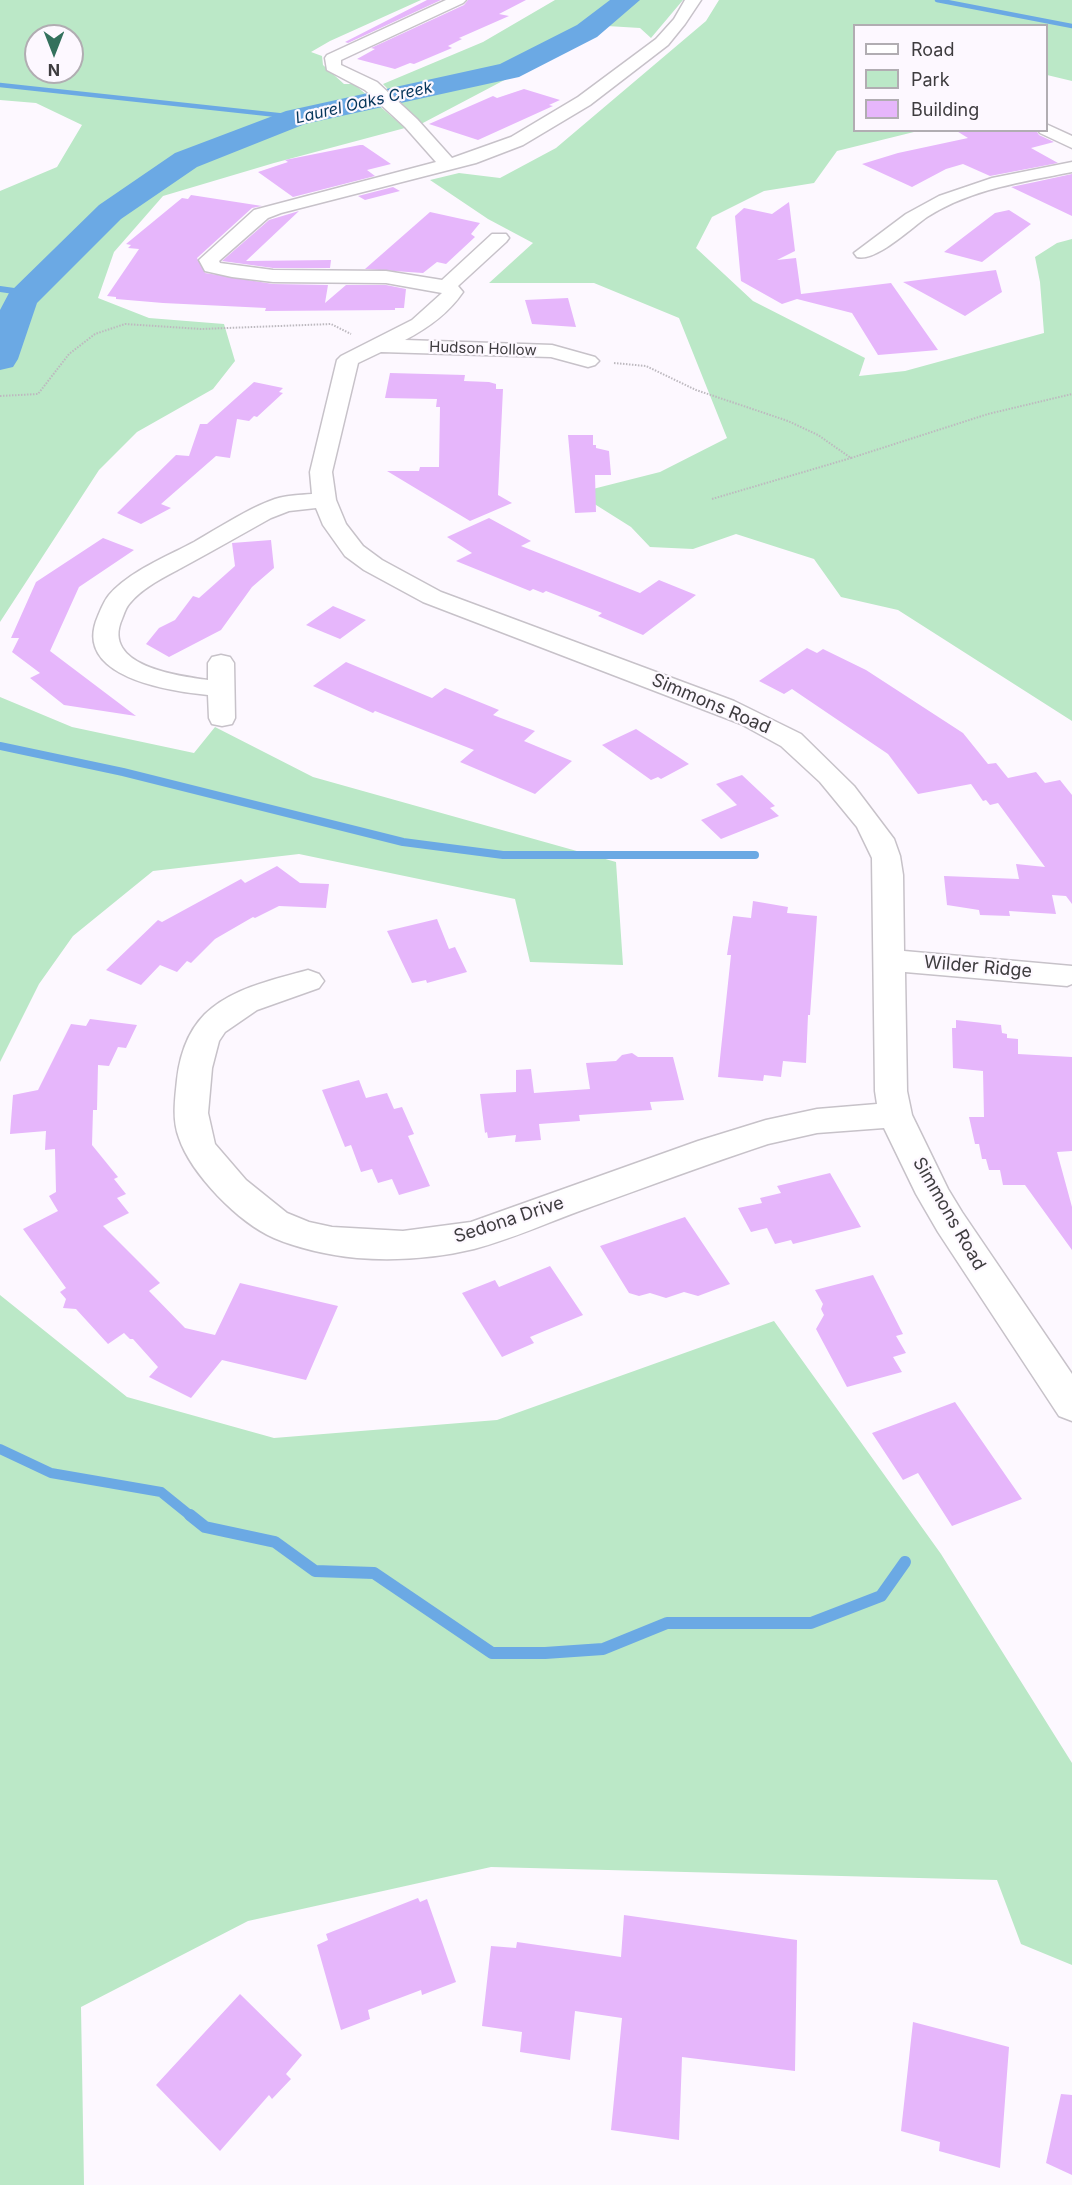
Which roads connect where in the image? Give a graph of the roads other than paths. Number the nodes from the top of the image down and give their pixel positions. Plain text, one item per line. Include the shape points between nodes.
1 (458, 0) edge
2 (693, 0) edge
3 (1048, 130) edge
4 (1072, 144) edge
5 (448, 165) junction
6 (1072, 167) edge
7 (499, 238) dead end
8 (864, 253) dead end
9 (446, 286) junction
10 (376, 345) junction
11 (588, 361) road end
12 (324, 500) junction
13 (222, 718) dead end
14 (888, 960) junction
15 (1067, 975) dead end
16 (308, 981) dead end
17 (895, 1115) junction
18 (1072, 1406) edge

1 - 5 street via 333,58 333,67 372,86
2 - 5 street via 662,42 584,101 517,141
3 - 4 street
5 - 9 street via 261,214 209,260 212,267 263,275 379,276
6 - 8 street via 954,196 930,207
7 - 9 street
9 - 10 street, Simmons Road via 453,292 423,323
10 - 11 street, Hudson Hollow via 552,351
10 - 12 street, Simmons Road via 348,360 321,472
12 - 13 street via 284,504 263,513 139,582 118,600 106,627 107,645 122,663 172,683 221,676
12 - 14 street, Simmons Road via 335,525 354,551 432,597 725,707 790,740 844,792 885,851
14 - 15 street, Wilder Ridge
14 - 17 street, Simmons Road via 889,1067
16 - 17 street, Sedona Drive via 238,1005 212,1026 196,1064 191,1102 195,1138 218,1176 285,1227 334,1240 384,1246 434,1244 474,1235 766,1132 817,1121
17 - 18 street, Simmons Road via 950,1222

